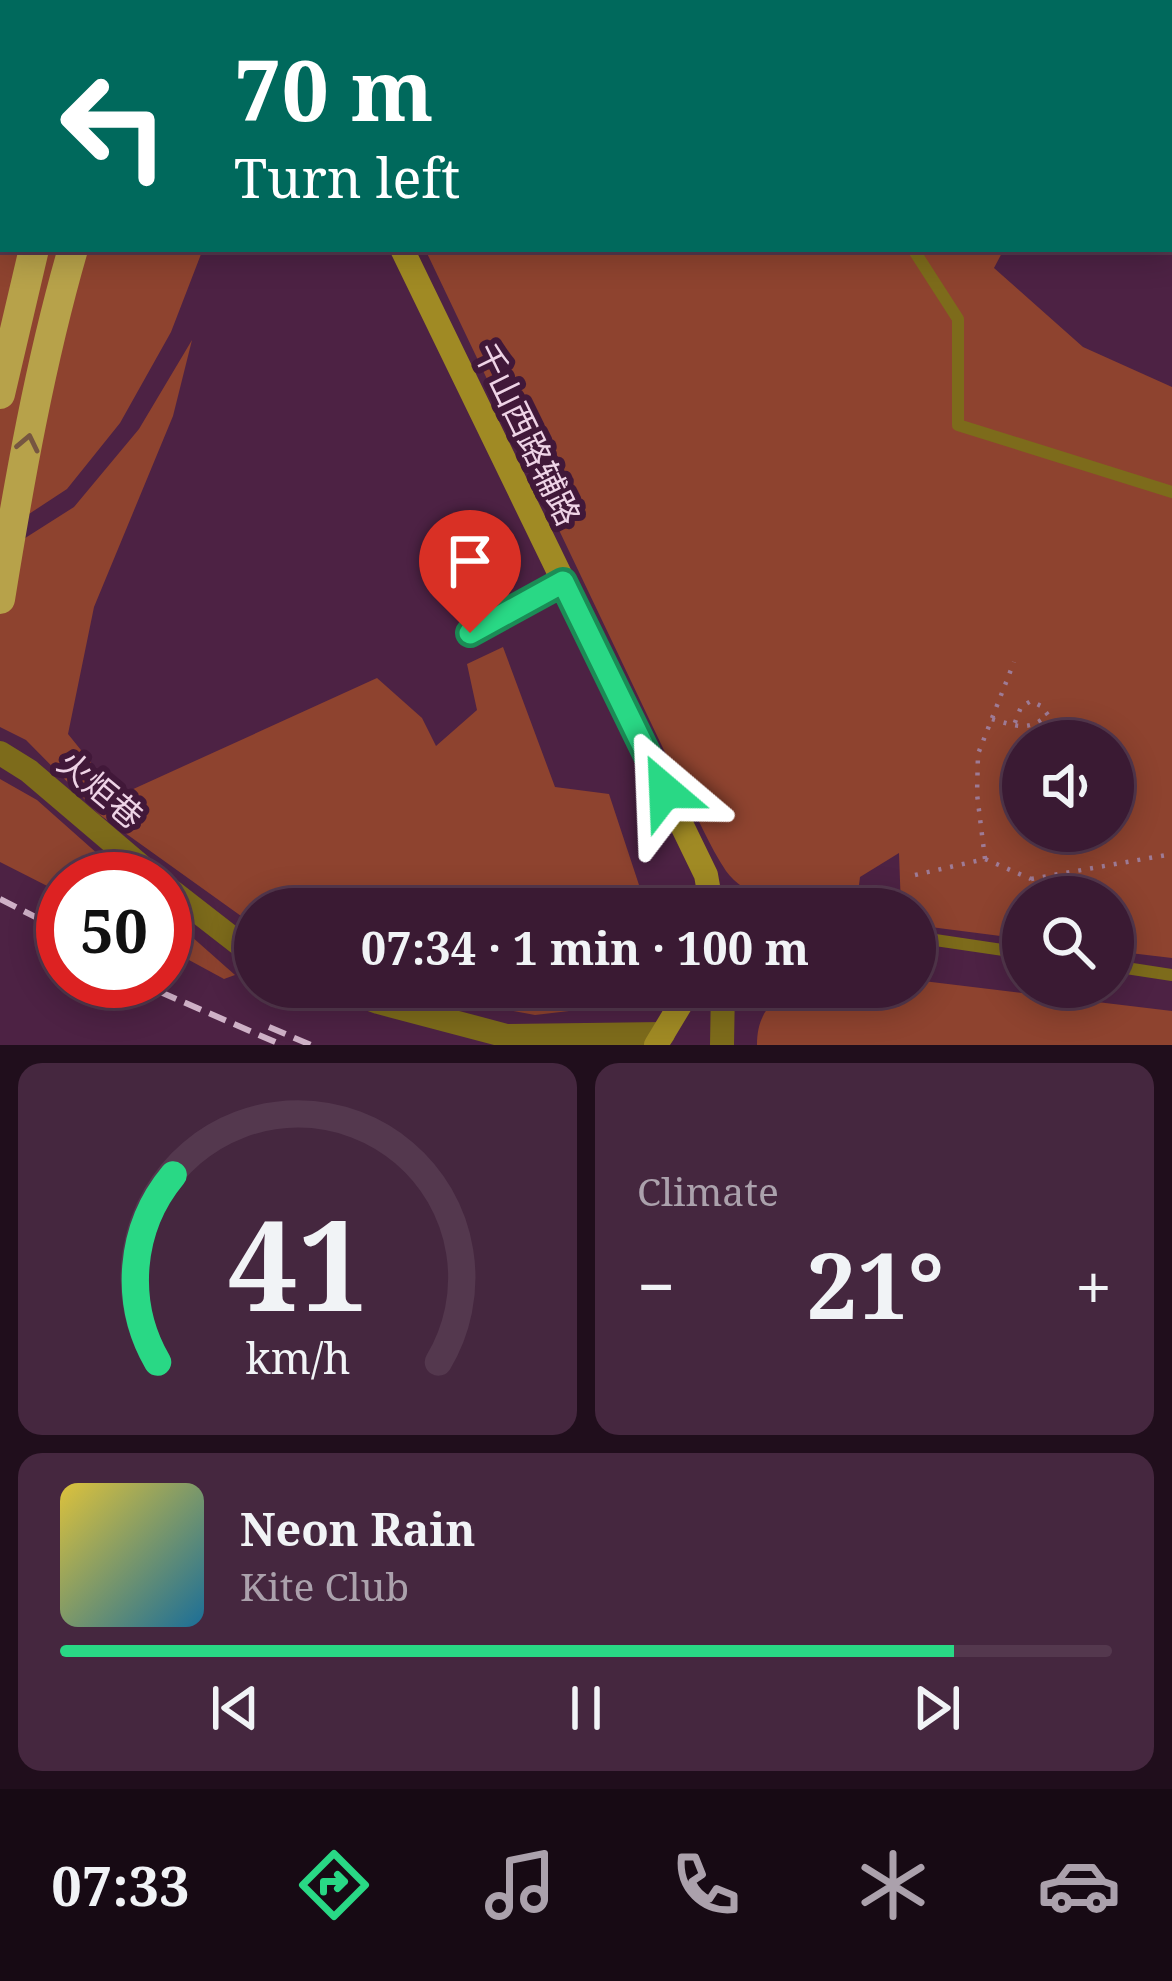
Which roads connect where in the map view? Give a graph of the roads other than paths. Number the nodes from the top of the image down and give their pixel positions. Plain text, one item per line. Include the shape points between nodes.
1 (33, 252) edge
2 (73, 252) edge
3 (404, 252) edge
4 (915, 252) edge
5 (0, 394) edge
6 (1172, 492) edge
7 (563, 582) junction
8 (0, 599) edge
9 (470, 633) dead end
10 (0, 753) edge
11 (124, 852) edge
12 (708, 888) edge
13 (192, 907) edge
14 (234, 940) edge
15 (936, 940) edge
16 (1002, 950) edge
17 (1134, 969) edge
18 (1172, 975) edge
19 (401, 1008) edge
20 (678, 1008) edge
21 (723, 1008) edge
22 (660, 1039) edge
23 (722, 1045) edge

1 - 5 main road
8 -> 2 main road
3 - 7 main road, 千山西路辅路
4 - 6 lane via 958,320 958,425
7 - 9 street
7 - 12 main road, 千山西路辅路
10 - 11 street, 火炬巷
13 - 14 street
15 - 16 lane
17 - 18 lane
19 - 22 street via 507,1036
20 - 22 main road
21 - 23 street

